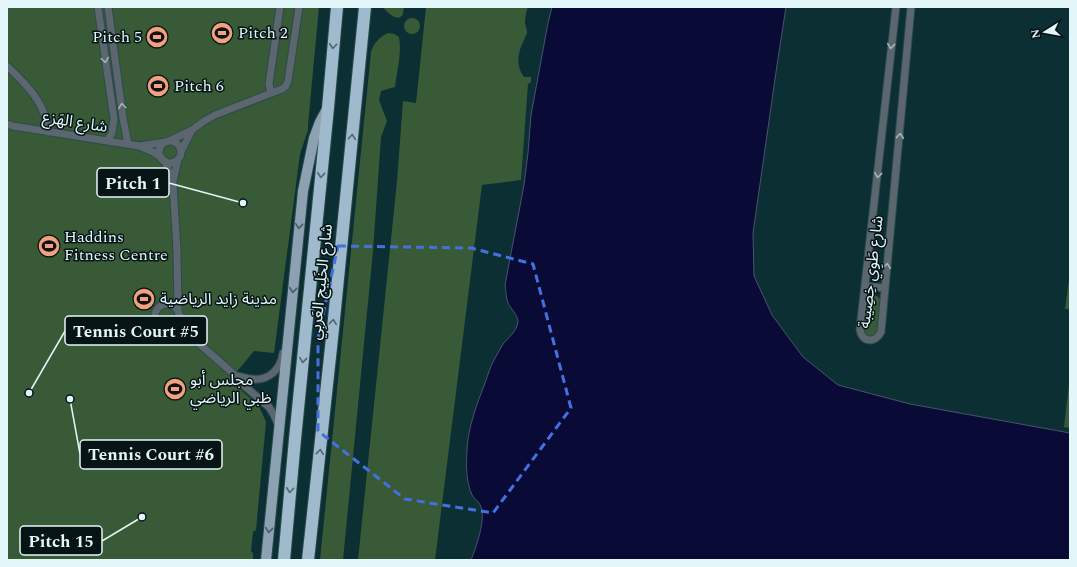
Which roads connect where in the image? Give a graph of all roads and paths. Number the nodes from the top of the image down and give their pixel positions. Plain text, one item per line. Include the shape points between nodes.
1 (98, 7) edge
2 (108, 7) edge
3 (280, 7) edge
4 (299, 7) edge
5 (337, 7) edge
6 (365, 7) edge
7 (896, 7) edge
8 (912, 7) edge
9 (7, 66) edge
10 (271, 93) junction
11 (328, 108) junction
12 (8, 125) edge
13 (192, 130) junction
14 (48, 132) junction
15 (7, 133) edge
16 (107, 141) junction
17 (167, 142) junction
18 (128, 144) junction
19 (139, 146) junction
20 (180, 155) junction
21 (163, 159) junction
22 (173, 184) junction
23 (177, 286) junction
24 (865, 286) junction
25 (885, 288) junction
26 (166, 304) junction
27 (179, 312) junction
28 (289, 326) junction
29 (171, 327) junction
30 (196, 341) junction
31 (236, 376) junction
32 (279, 428) junction
33 (266, 560) edge
34 (284, 560) edge
35 (308, 560) edge

1 -> 16 street via 114,119
18 -> 2 street
3 - 10 street via 269,84
4 - 10 street, شارع الهَزع via 288,81 284,88
5 -> 11 highway, شارع الخَلِيج العَربِي
35 -> 6 highway, شارع الخَلِيج العَربِي
7 -> 24 street, شارع طَوِي خِصِيبة
25 -> 8 street, شارع طَوِي خِصِيبة
9 - 14 street via 34,95 45,117
10 - 13 street, شارع الهَزع via 215,115
11 -> 28 main road via 317,130 304,183
11 -> 34 highway, شارع الخَلِيج العَربِي
12 - 14 street, شارع الهَزع
12 - 15 street
13 - 17 street, شارع الهَزع
13 - 20 street
14 - 16 street, شارع الهَزع
16 - 18 street, شارع الهَزع
17 - 19 street, شارع الهَزع
17 - 20 street via 178,145
17 - 21 street via 160,148
18 - 19 street, شارع الهَزع
19 - 21 street, شارع الهَزع
20 - 21 street via 172,162
20 - 22 street
21 - 22 street
22 - 23 street via 178,250
23 - 26 street
23 - 27 street
24 - 25 street
24 - 25 street, شارع طَوِي خِصِيبة via 860,329 862,336 868,340 876,339 881,332
26 - 27 street via 177,308
26 - 29 street via 156,311 156,320 165,328
27 - 29 street via 178,322
27 - 30 street
28 - 31 street via 282,359 275,371 260,379
28 - 32 main road
29 - 30 street
30 - 31 street
31 - 32 street via 272,410
32 -> 33 main road

